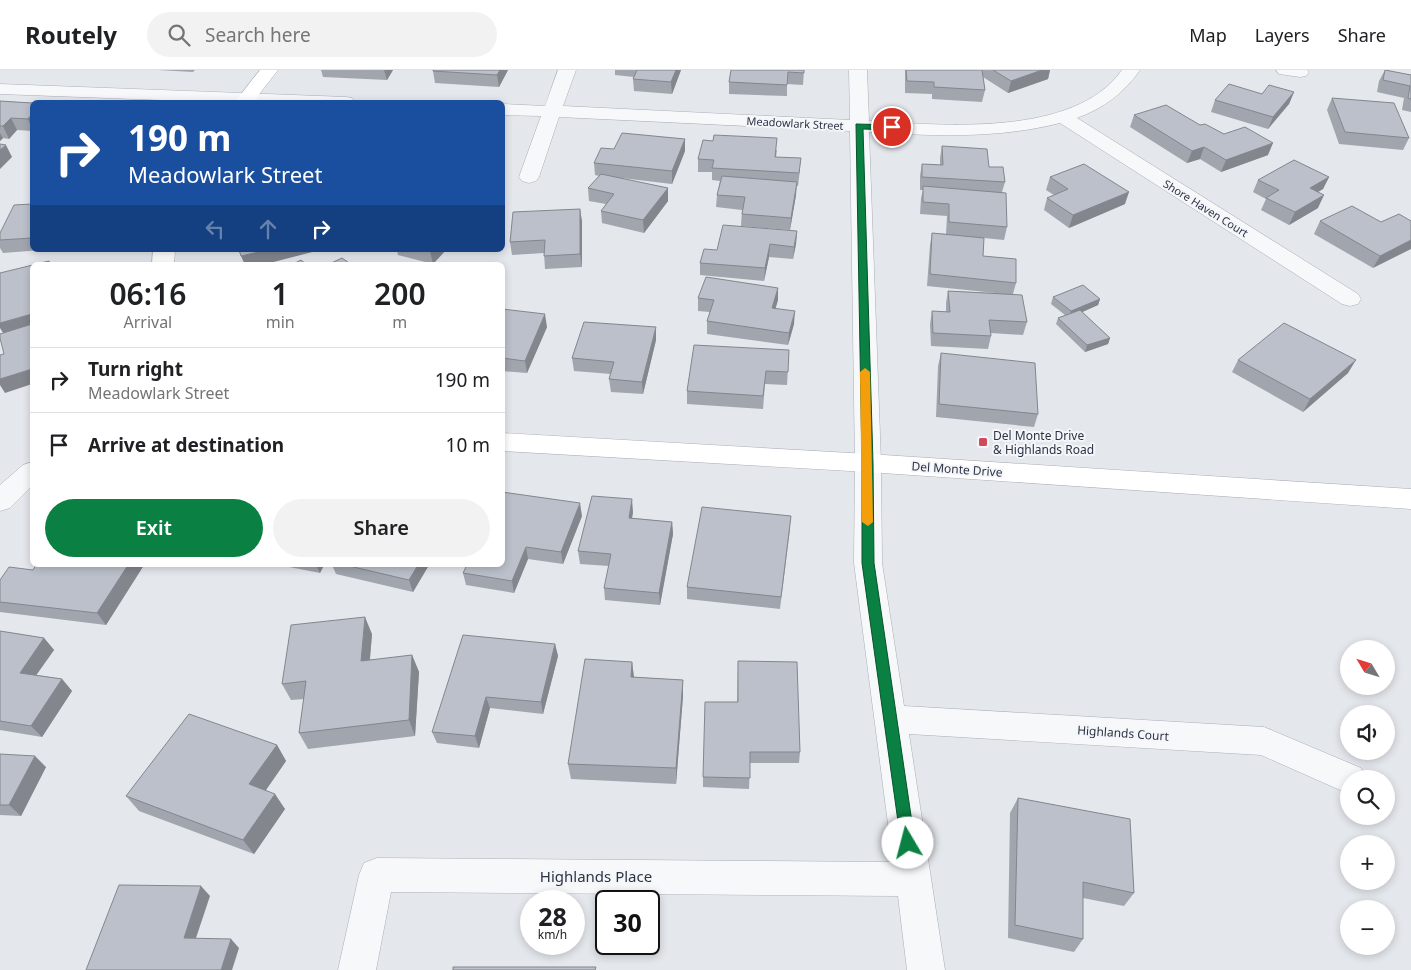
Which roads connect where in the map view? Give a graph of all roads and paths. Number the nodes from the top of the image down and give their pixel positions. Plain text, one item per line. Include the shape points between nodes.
1 (269, 70) edge
2 (567, 70) edge
3 (858, 70) edge
4 (1131, 70) edge
5 (0, 88) edge
6 (246, 100) edge
7 (505, 110) edge
8 (552, 112) junction
9 (1062, 116) junction
10 (859, 126) junction
11 (529, 177) dead end
12 (1350, 299) dead end
13 (505, 442) edge
14 (868, 463) junction
15 (30, 474) edge
16 (1411, 499) edge
17 (0, 502) edge
18 (890, 719) junction
19 (1340, 775) edge
20 (913, 878) junction
21 (357, 970) edge
22 (926, 970) edge

1 - 6 street
2 - 8 street
3 - 10 street
4 - 9 street, Meadowlark Street via 1120,85 1103,98
5 - 6 street
7 - 8 street, Meadowlark Street
8 - 10 street, Meadowlark Street
8 - 11 street
9 - 10 street, Meadowlark Street via 1034,123 970,129
9 - 12 street, Shore Haven Court
10 - 14 street
13 - 14 street, Del Monte Drive
14 - 16 street, Del Monte Drive
14 - 18 street via 868,563
15 - 17 street
18 - 19 street, Highlands Court via 1264,742
18 - 20 street
20 - 21 street, Highlands Place via 377,875
20 - 22 street

